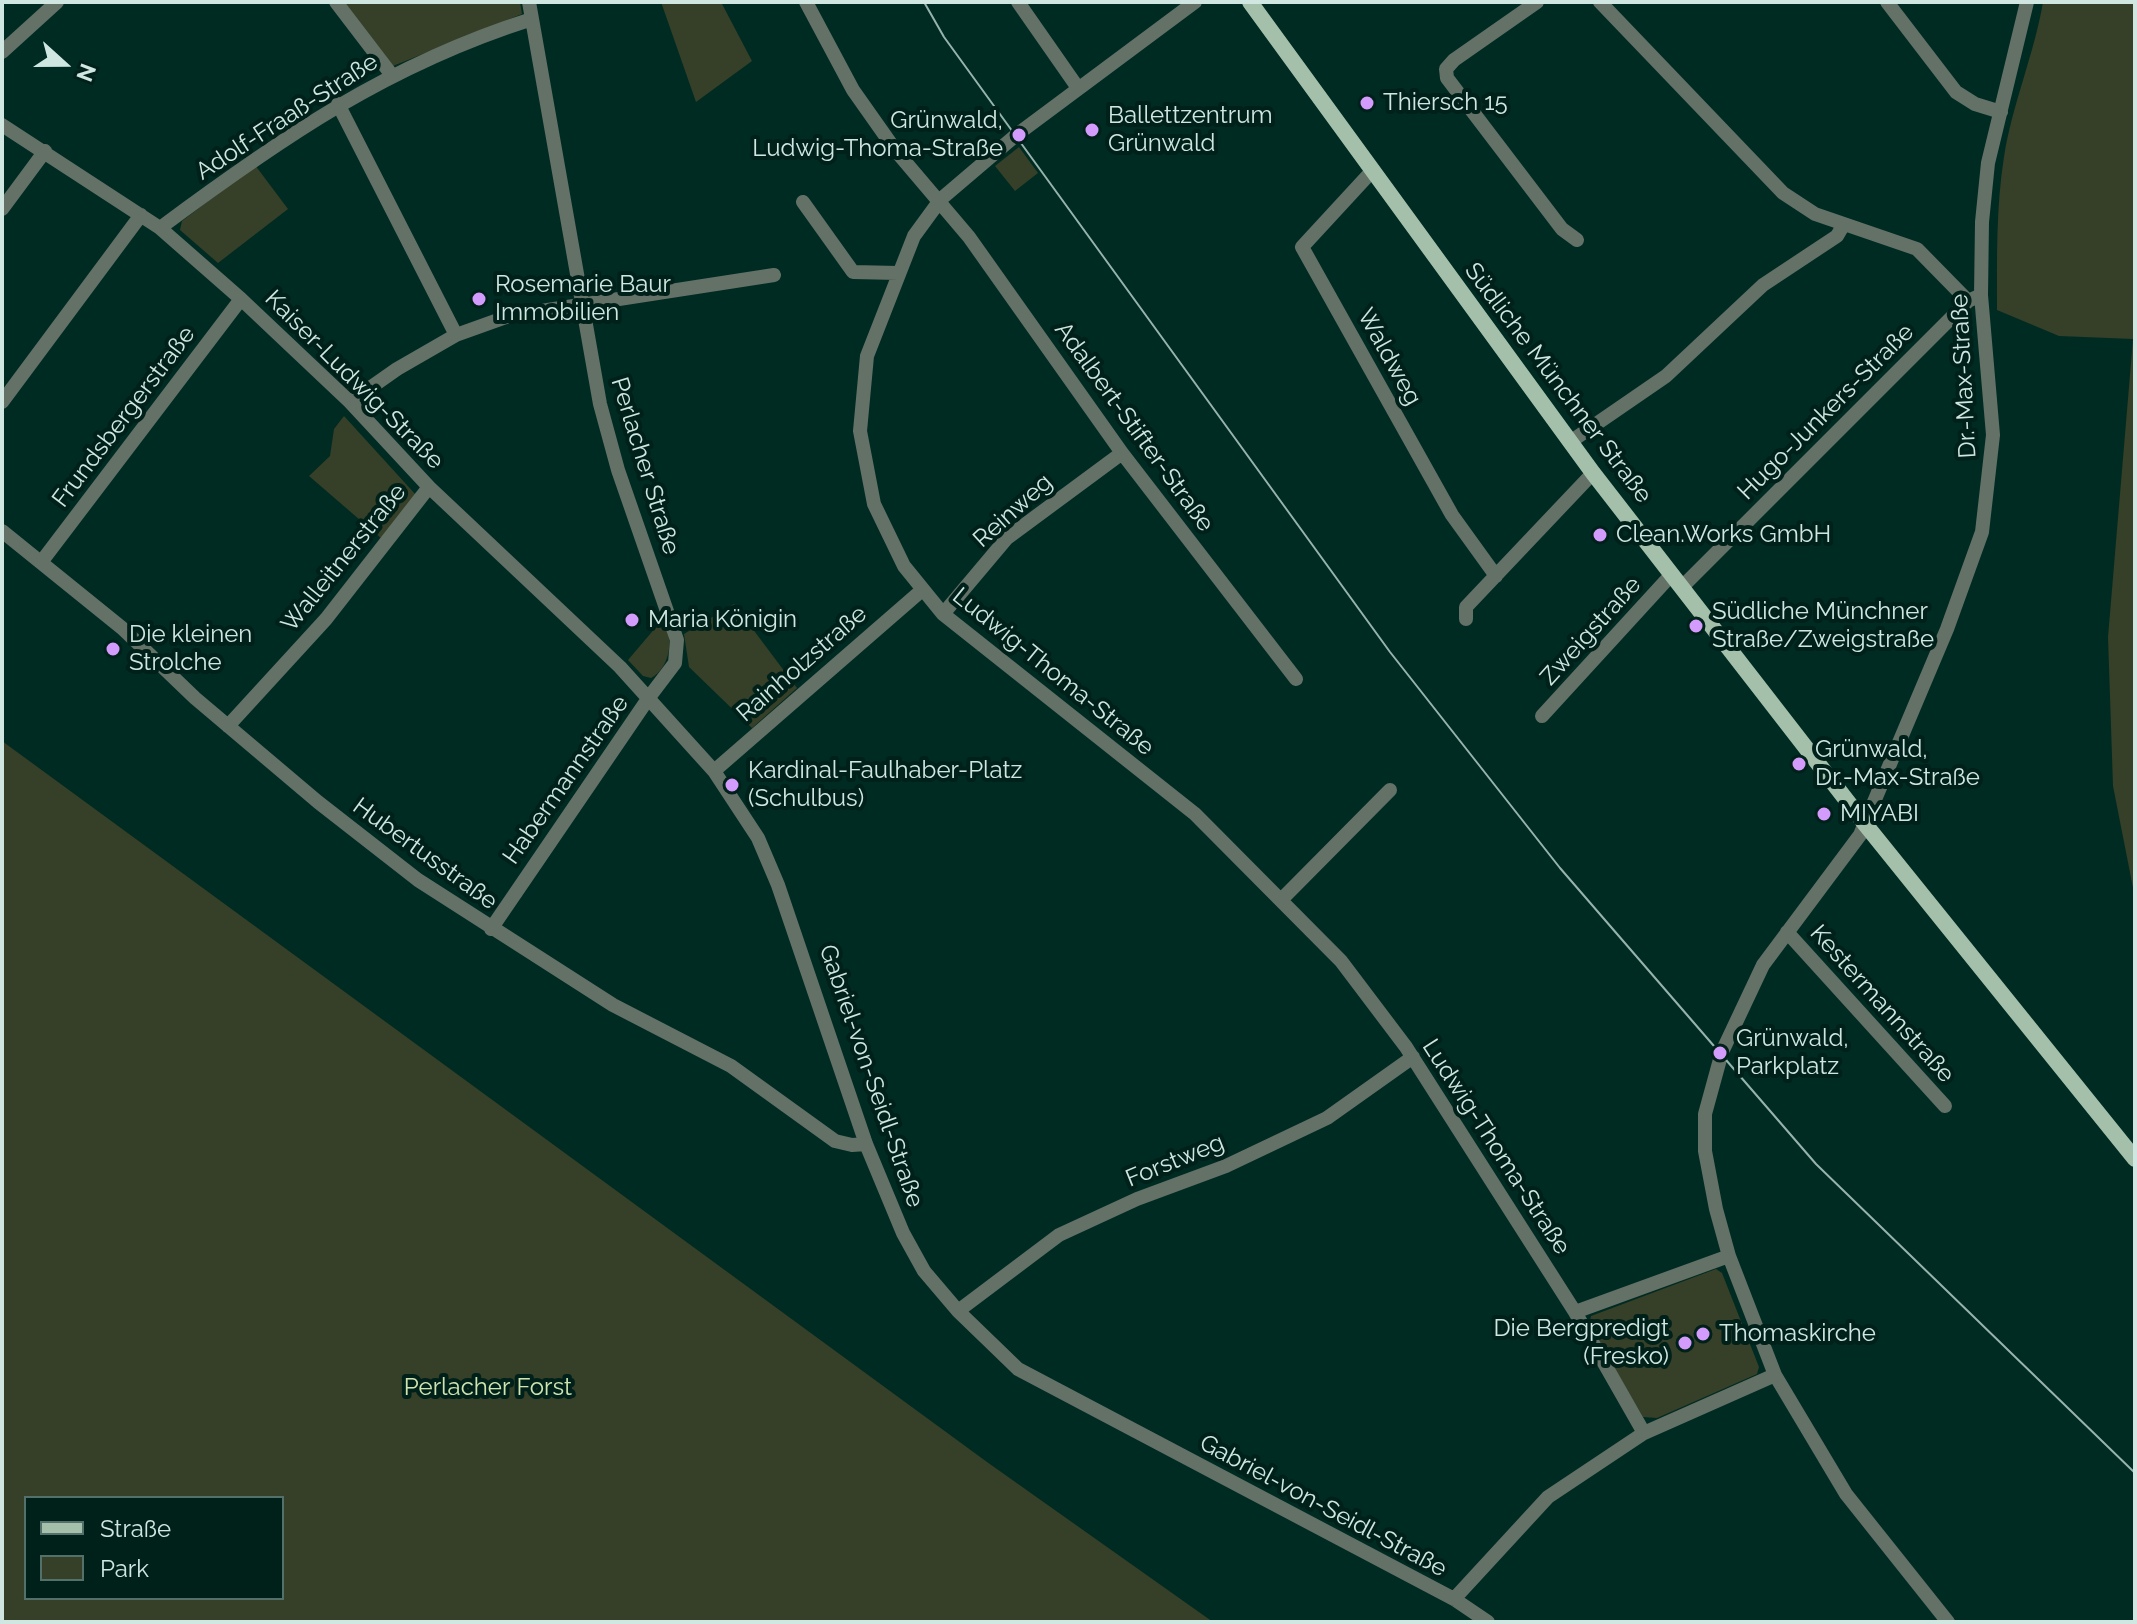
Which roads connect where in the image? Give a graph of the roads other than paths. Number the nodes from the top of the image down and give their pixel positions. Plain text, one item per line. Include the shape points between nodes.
1 (57, 2) edge
2 (336, 2) edge
3 (529, 2) edge
4 (806, 2) edge
5 (1018, 2) edge
6 (1195, 2) edge
7 (1250, 2) edge
8 (1537, 2) edge
9 (1600, 2) edge
10 (1887, 2) edge
11 (2027, 2) edge
12 (532, 19) junction
13 (2, 52) edge
14 (391, 74) junction
15 (1078, 88) junction
16 (338, 104) junction
17 (2001, 112) junction
18 (2, 125) edge
19 (45, 151) junction
20 (1373, 170) junction
21 (941, 199) junction
22 (803, 202) dead end
23 (2, 209) edge
24 (141, 215) junction
25 (1844, 224) junction
26 (160, 228) junction
27 (1577, 240) dead end
28 (898, 273) junction
29 (774, 275) dead end
30 (1974, 298) junction
31 (241, 299) junction
32 (580, 304) junction
33 (456, 335) junction
34 (2, 402) edge
35 (350, 402) junction
36 (1570, 442) junction
37 (1122, 453) junction
38 (1593, 473) junction
39 (429, 487) junction
40 (2, 531) edge
41 (42, 561) junction
42 (1496, 576) junction
43 (1677, 581) junction
44 (921, 591) junction
45 (943, 614) junction
46 (1466, 619) dead end
47 (1296, 679) dead end
48 (650, 696) junction
49 (1542, 716) dead end
50 (228, 726) junction
51 (714, 771) junction
52 (1390, 790) dead end
53 (1865, 824) junction
54 (1282, 899) junction
55 (491, 929) junction
56 (1787, 932) junction
57 (1413, 1057) junction
58 (1945, 1106) dead end
59 (866, 1144) junction
60 (2135, 1159) edge
61 (1729, 1256) junction
62 (958, 1311) junction
63 (1575, 1312) junction
64 (1775, 1375) junction
65 (1644, 1433) junction
66 (1454, 1599) junction
67 (1488, 1622) edge
68 (1948, 1622) edge

1 - 13 street
2 - 14 street
3 - 12 street, Perlacher Straße
4 - 21 street, Adalbert-Stifter-Straße via 853,90 896,151
5 - 15 street
6 - 15 street, Ludwig-Thoma-Straße
7 - 20 main road, Südliche Münchner Straße
8 - 27 street via 1454,60 1446,69 1447,78 1562,229
9 - 25 street via 1766,179 1795,203
10 - 17 street via 1956,92
11 - 17 street, Dr.-Max-Straße
12 - 14 street, Adolf-Fraaß-Straße
12 - 32 street, Perlacher Straße
14 - 16 street, Adolf-Fraaß-Straße
15 - 21 street, Ludwig-Thoma-Straße
16 - 26 street, Adolf-Fraaß-Straße
16 - 33 street
17 - 30 street, Dr.-Max-Straße via 1988,163
18 - 19 street, Kaiser-Ludwig-Straße
19 - 23 street
19 - 24 street, Kaiser-Ludwig-Straße
20 - 36 main road, Südliche Münchner Straße
20 - 42 street, Waldweg via 1302,247 1452,515
21 - 28 street, Ludwig-Thoma-Straße via 914,236
21 - 37 street, Adalbert-Stifter-Straße
22 - 28 street via 853,272
24 - 26 street, Kaiser-Ludwig-Straße
24 - 34 street
25 - 30 street via 1917,249
25 - 36 street via 1837,236 1763,285 1666,376
26 - 31 street, Kaiser-Ludwig-Straße
28 - 44 street, Ludwig-Thoma-Straße via 867,356 860,431 874,504
29 - 32 street
30 - 43 street, Hugo-Junkers-Straße
30 - 53 street, Dr.-Max-Straße via 1993,435 1982,532
31 - 35 street, Kaiser-Ludwig-Straße
31 - 41 street, Frundsbergerstraße
32 - 33 street via 509,316
32 - 48 street, Perlacher Straße via 618,470 677,640 675,663
33 - 35 street
35 - 39 street, Kaiser-Ludwig-Straße
36 - 38 main road, Südliche Münchner Straße
37 - 45 street, Reinweg via 1007,538
37 - 47 street, Adalbert-Stifter-Straße
38 - 42 street
38 - 43 main road, Südliche Münchner Straße
39 - 48 street, Kaiser-Ludwig-Straße
39 - 50 street, Walleitnerstraße via 326,619
40 - 41 street, Hubertusstraße
41 - 50 street, Hubertusstraße
42 - 46 street via 1466,607
43 - 49 street, Zweigstraße
43 - 53 main road, Südliche Münchner Straße
44 - 45 street, Ludwig-Thoma-Straße
44 - 51 street, Rainholzstraße
45 - 54 street, Ludwig-Thoma-Straße via 1195,814
48 - 51 street, Gabriel-von-Seidl-Straße
48 - 55 street, Habermannstraße
50 - 55 street, Hubertusstraße via 393,861
51 - 59 street, Gabriel-von-Seidl-Straße via 758,838 778,885
52 - 54 street
53 - 56 street, Dr.-Max-Straße
53 - 60 main road, Südliche Münchner Straße
54 - 57 street, Ludwig-Thoma-Straße via 1341,961
55 - 59 street, Hubertusstraße via 613,1005 731,1066 835,1141
56 - 58 street, Kestermannstraße
56 - 61 street, Dr.-Max-Straße via 1744,1003 1706,1101 1705,1151
57 - 62 street, Forstweg via 1327,1118 1059,1235
57 - 63 street, Ludwig-Thoma-Straße
59 - 62 street, Gabriel-von-Seidl-Straße via 903,1233 924,1271
61 - 63 street
61 - 64 street, Dr.-Max-Straße
62 - 66 street, Gabriel-von-Seidl-Straße via 1018,1369
63 - 65 street, Ludwig-Thoma-Straße
64 - 65 street
64 - 68 street, Dr.-Max-Straße via 1846,1494
65 - 66 street via 1548,1497
66 - 67 street, Gabriel-von-Seidl-Straße

